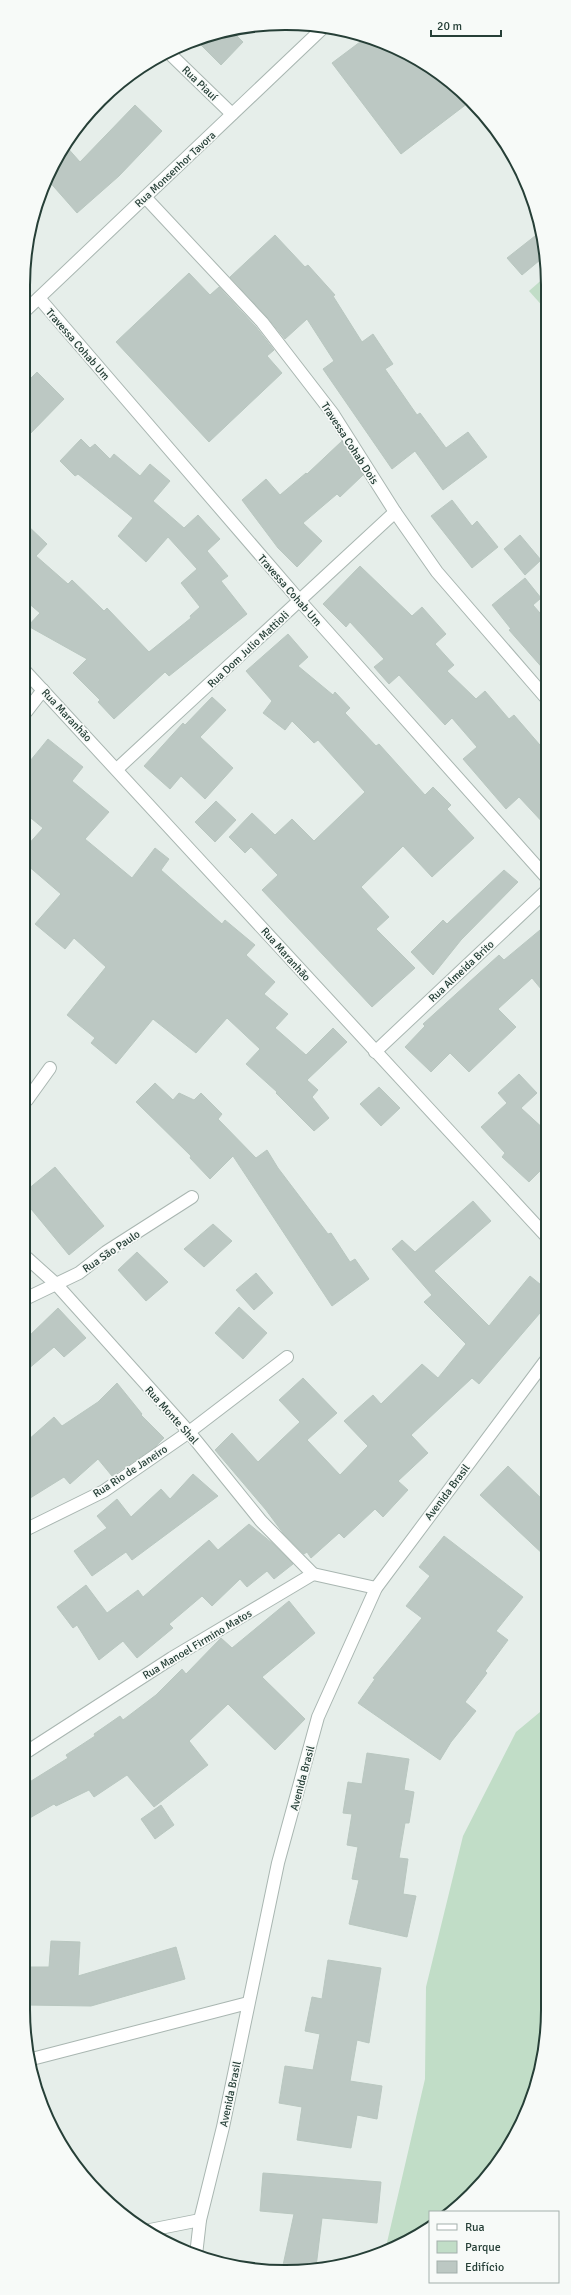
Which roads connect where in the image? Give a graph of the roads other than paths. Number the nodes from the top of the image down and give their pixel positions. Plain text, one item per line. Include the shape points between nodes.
1 (319, 32) edge
2 (172, 56) edge
3 (232, 114) junction
4 (145, 196) junction
5 (38, 298) junction
6 (30, 306) edge
7 (395, 512) junction
8 (300, 601) junction
9 (30, 676) edge
10 (43, 690) junction
11 (541, 692) edge
12 (30, 707) edge
13 (117, 769) junction
14 (541, 871) edge
15 (541, 896) edge
16 (375, 1052) junction
17 (50, 1068) dead end
18 (30, 1096) edge
19 (192, 1197) dead end
20 (541, 1231) edge
21 (30, 1261) edge
22 (56, 1284) junction
23 (30, 1297) edge
24 (287, 1357) dead end
25 (541, 1367) edge
26 (189, 1432) junction
27 (30, 1528) edge
28 (314, 1574) junction
29 (376, 1588) junction
30 (30, 1750) edge
31 (248, 2003) junction
32 (35, 2058) edge
33 (200, 2220) junction
34 (155, 2229) edge
35 (197, 2249) edge

1 - 3 street, Rua Monsenhor Tavora
2 - 3 street, Rua Piauí
3 - 4 street, Rua Monsenhor Tavora
4 - 5 street, Rua Monsenhor Tavora
4 - 7 street, Travessa Cohab Dois via 262,322 333,414
5 - 6 street, Rua Monsenhor Tavora
5 - 8 street, Travessa Cohab Um
7 - 8 street, Rua Dom Julio Mattioli
7 - 11 street, Travessa Cohab Dois via 437,572
8 - 13 street, Rua Dom Julio Mattioli
8 - 14 street, Travessa Cohab Um
9 - 10 street, Rua Maranhão
10 - 12 street
10 - 13 street, Rua Maranhão
13 - 16 street, Rua Maranhão
15 - 16 street, Rua Almeida Brito
16 - 20 street, Rua Maranhão
17 - 18 street
19 - 22 street, Rua São Paulo via 106,1252 79,1273
21 - 22 street, Rua Monte Shal
22 - 23 street, Rua São Paulo
22 - 26 street, Rua Monte Shal
24 - 26 street, Rua Rio de Janeiro
25 - 29 street, Avenida Brasil
26 - 27 street, Rua Rio de Janeiro via 104,1491
26 - 28 street, Rua Monte Shal via 261,1522
28 - 29 street
28 - 30 street, Rua Manoel Firmino Matos via 172,1658
29 - 31 street, Avenida Brasil via 318,1718 278,1863
31 - 32 street
31 - 33 street, Avenida Brasil via 223,2127
33 - 34 street
33 - 35 street, Avenida Brasil

